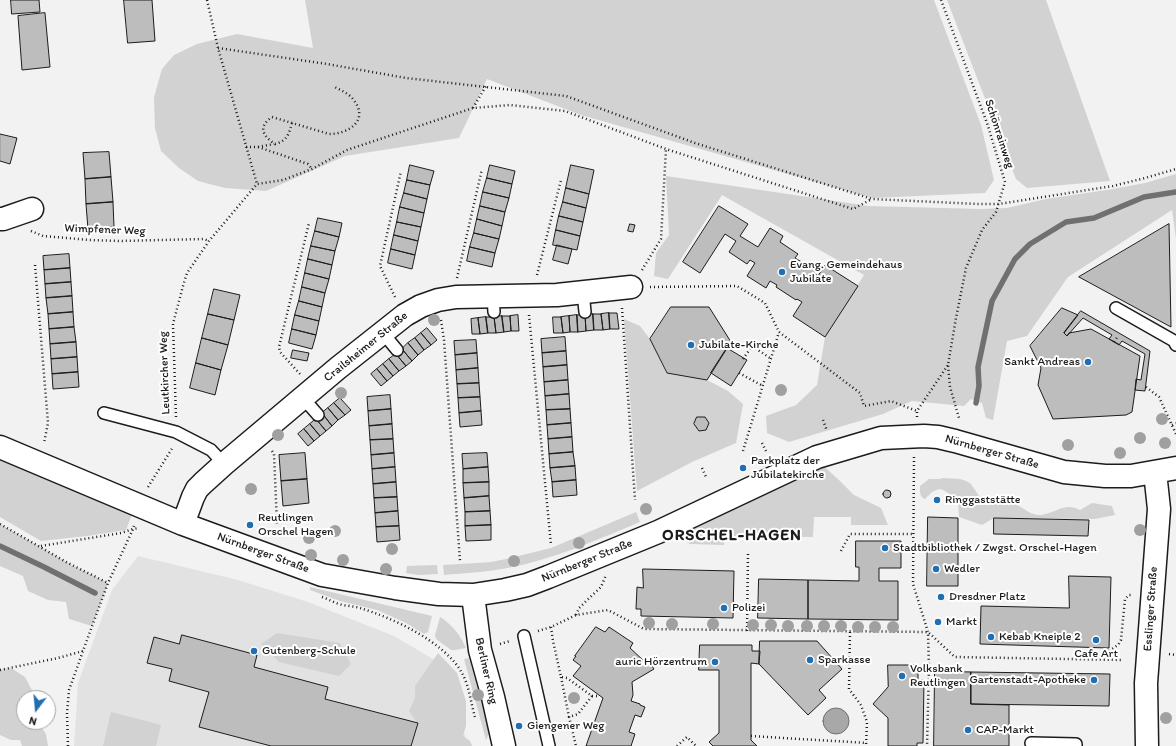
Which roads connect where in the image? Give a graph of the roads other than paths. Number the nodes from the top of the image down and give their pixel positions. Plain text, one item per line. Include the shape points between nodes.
1 (32, 209) dead end
2 (1, 219) edge
3 (626, 287) road end
4 (1116, 308) dead end
5 (383, 333) junction
6 (1176, 345) edge
7 (397, 350) dead end
8 (309, 394) junction
9 (104, 412) dead end
10 (318, 415) dead end
11 (0, 447) edge
12 (224, 464) junction
13 (1176, 468) edge
14 (1155, 472) junction
15 (184, 524) junction
16 (473, 595) junction
17 (524, 636) road end
18 (1031, 743) dead end
19 (504, 746) edge
20 (549, 746) edge
21 (1076, 746) edge
22 (1146, 746) edge

1 - 2 street
3 - 5 street, Crailsheimer Straße via 584,302 557,295 529,295 494,304 456,297 438,300 405,315
4 - 6 lane via 1174,341
5 - 7 lane
5 - 8 street, Crailsheimer Straße
8 - 10 lane
8 - 12 street, Crailsheimer Straße
9 - 12 lane via 176,432 211,450
11 - 15 street, Nürnberger Straße
12 - 15 street, Crailsheimer Straße via 197,489
13 - 14 street, Nürnberger Straße
14 - 16 street, Nürnberger Straße via 1131,476 1064,472 938,437 914,445 881,438 817,457 658,532 527,585
14 - 22 street, Esslinger Straße via 1159,509 1146,683
15 - 16 street, Nürnberger Straße via 322,575 440,594
16 - 19 street, Berliner Ring via 480,650
17 - 20 lane
18 - 21 lane

